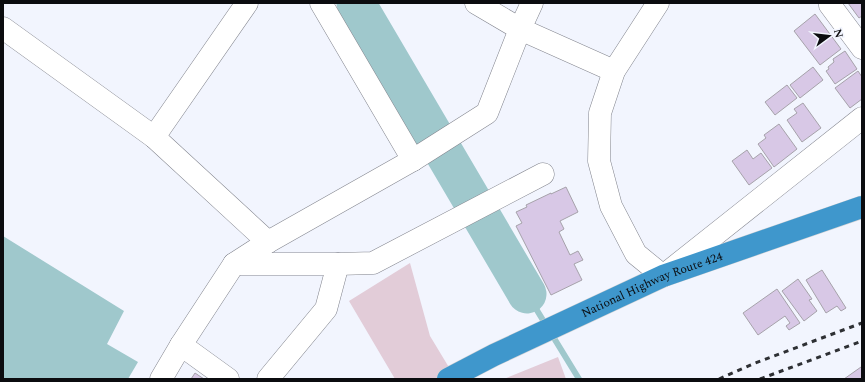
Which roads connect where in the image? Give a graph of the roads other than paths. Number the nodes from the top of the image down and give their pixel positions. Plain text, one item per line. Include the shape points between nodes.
1 (247, 3) edge
2 (321, 3) edge
3 (476, 3) edge
4 (532, 3) edge
5 (658, 3) edge
6 (831, 3) edge
7 (3, 28) edge
8 (520, 29) junction
9 (862, 48) edge
10 (614, 71) junction
11 (862, 118) edge
12 (154, 137) junction
13 (412, 160) junction
14 (543, 174) dead end
15 (862, 207) edge
16 (268, 242) junction
17 (234, 264) junction
18 (338, 264) junction
19 (663, 276) junction
20 (181, 345) junction
21 (161, 379) edge
22 (228, 379) edge
23 (268, 379) edge
24 (448, 379) edge

1 - 12 street
2 - 13 street
3 - 8 street
4 - 8 street
5 - 10 street
6 - 9 street
7 - 12 street
8 - 10 street
8 - 13 street via 487,113
10 - 19 street via 600,113 600,161 611,206 636,254
11 - 19 street
12 - 16 street
13 - 16 street
14 - 18 street via 373,263
15 - 19 highway, National Highway Route 424
16 - 17 street
17 - 18 street
17 - 20 street
18 - 23 street via 326,308
19 - 24 highway, National Highway Route 424
20 - 21 street
20 - 22 street

